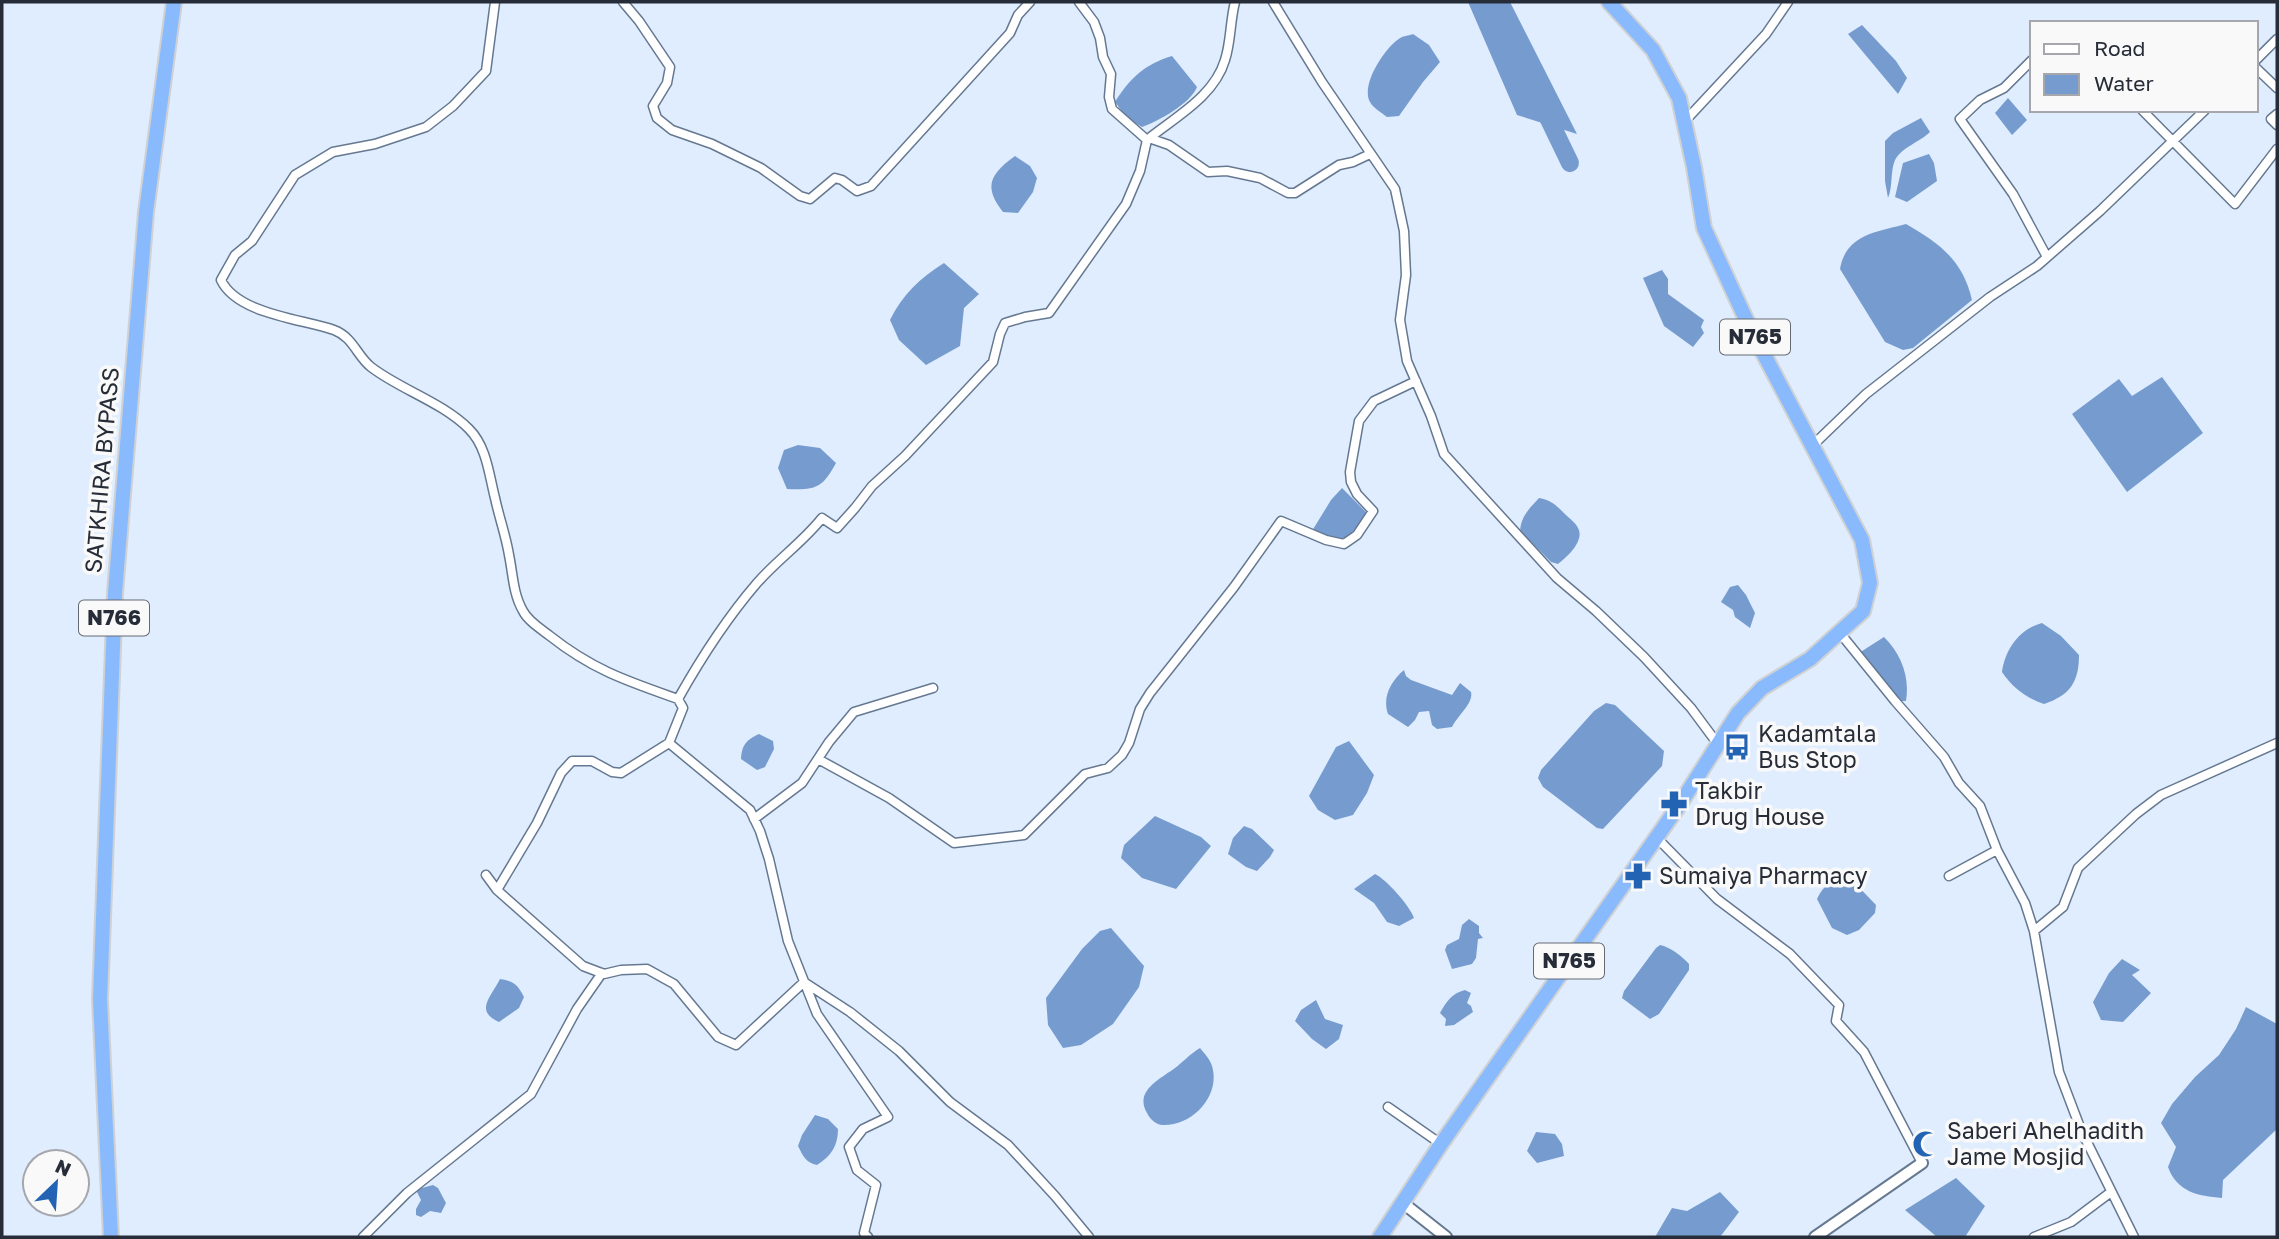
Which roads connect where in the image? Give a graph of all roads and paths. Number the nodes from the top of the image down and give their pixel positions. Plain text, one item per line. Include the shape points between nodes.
1 (174, 2) edge
2 (495, 2) edge
3 (623, 2) edge
4 (1030, 2) edge
5 (1079, 2) edge
6 (1235, 2) edge
7 (1273, 2) edge
8 (1609, 2) edge
9 (1788, 2) edge
10 (2277, 39) edge
11 (2258, 58) edge
12 (2030, 63) edge
13 (2258, 70) edge
14 (2277, 88) edge
15 (2144, 112) edge
16 (2203, 112) edge
17 (2277, 114) edge
18 (1684, 122) junction
19 (2277, 125) edge
20 (1148, 139) junction
21 (2173, 141) junction
22 (2277, 149) edge
23 (1370, 154) junction
24 (2047, 257) junction
25 (1416, 381) junction
26 (1812, 446) junction
27 (1840, 633) junction
28 (933, 688) dead end
29 (678, 699) junction
30 (669, 743) junction
31 (1717, 743) junction
32 (2277, 743) edge
33 (818, 759) junction
34 (754, 819) junction
35 (1656, 837) junction
36 (1997, 850) junction
37 (486, 875) dead end
38 (1949, 876) dead end
39 (497, 890) junction
40 (2034, 931) junction
41 (602, 973) junction
42 (804, 982) junction
43 (1388, 1107) dead end
44 (1441, 1143) junction
45 (1922, 1163) joint
46 (2111, 1192) junction
47 (1403, 1203) junction
48 (111, 1237) edge
49 (362, 1237) edge
50 (868, 1237) edge
51 (1089, 1237) edge
52 (1380, 1237) edge
53 (1446, 1237) edge
54 (1815, 1237) edge
55 (2034, 1237) edge
56 (2134, 1237) edge

1 - 48 highway, SATKHIRA BYPASS / N766 via 146,212 115,593 100,999
2 - 29 street via 486,71 453,106 426,127 332,152 295,175 221,280 226,290 265,312 337,330 384,377 471,430 489,467 515,592 524,614 587,663
3 - 4 street via 670,67 667,83 653,106 657,118 672,130 712,144 810,199 835,178 857,191 871,186 1010,33
5 - 20 street via 1100,38 1111,74 1112,109
6 - 20 street via 1220,74 1203,97
7 - 23 street
8 - 18 highway, N765 via 1653,50 1679,98
9 - 18 street via 1766,34
10 - 11 street
12 - 24 street via 1960,119 2013,194
13 - 14 street
15 - 21 street
16 - 21 street
17 - 19 street via 2271,119
18 - 26 highway, N765 via 1704,228
20 - 23 street via 1169,145 1208,172 1260,178 1295,193 1339,166
20 - 29 street via 1126,204 1049,313 1005,323 993,362 837,528 822,518 757,583 706,649
21 - 22 street via 2235,204
21 - 24 street
23 - 25 street via 1395,188 1402,220 1406,275 1400,320 1407,361
24 - 26 street via 1866,394
25 - 31 street via 1444,454 1557,578 1644,657
25 - 33 street via 1374,401 1359,421 1351,482 1373,511 1357,535 1344,544 1281,521 1150,693 1122,755 1108,768 1085,774 1024,835 954,843 889,798
26 - 27 highway, N765 via 1862,540 1870,573 1863,611
27 - 31 highway, N765 via 1810,659 1762,688
27 - 36 street via 1980,806
28 - 33 street via 854,712
29 - 30 street via 683,708
30 - 34 street via 750,810
30 - 39 street via 621,774 592,761 572,761
31 - 35 highway, N765
32 - 40 street via 2161,795 2136,814 2078,868 2063,906
33 - 34 street via 802,783
34 - 42 street
35 - 44 highway, N765
35 - 45 street via 1717,899 1790,954 1839,1005 1836,1021 1864,1052
36 - 38 street
36 - 40 street
37 - 39 street
39 - 41 street via 583,966
40 - 46 street via 2059,1072
41 - 42 street via 648,969 674,984 718,1037 736,1045
41 - 49 street via 531,1094 407,1194
42 - 50 street via 817,1014 888,1117 863,1129 849,1147 857,1170 876,1185 864,1233
42 - 51 street via 899,1051 950,1102 1008,1145
43 - 44 street
44 - 47 highway, N765
45 - 54 street
46 - 55 street via 2071,1222
46 - 56 street
47 - 52 highway, N765
47 - 53 street

